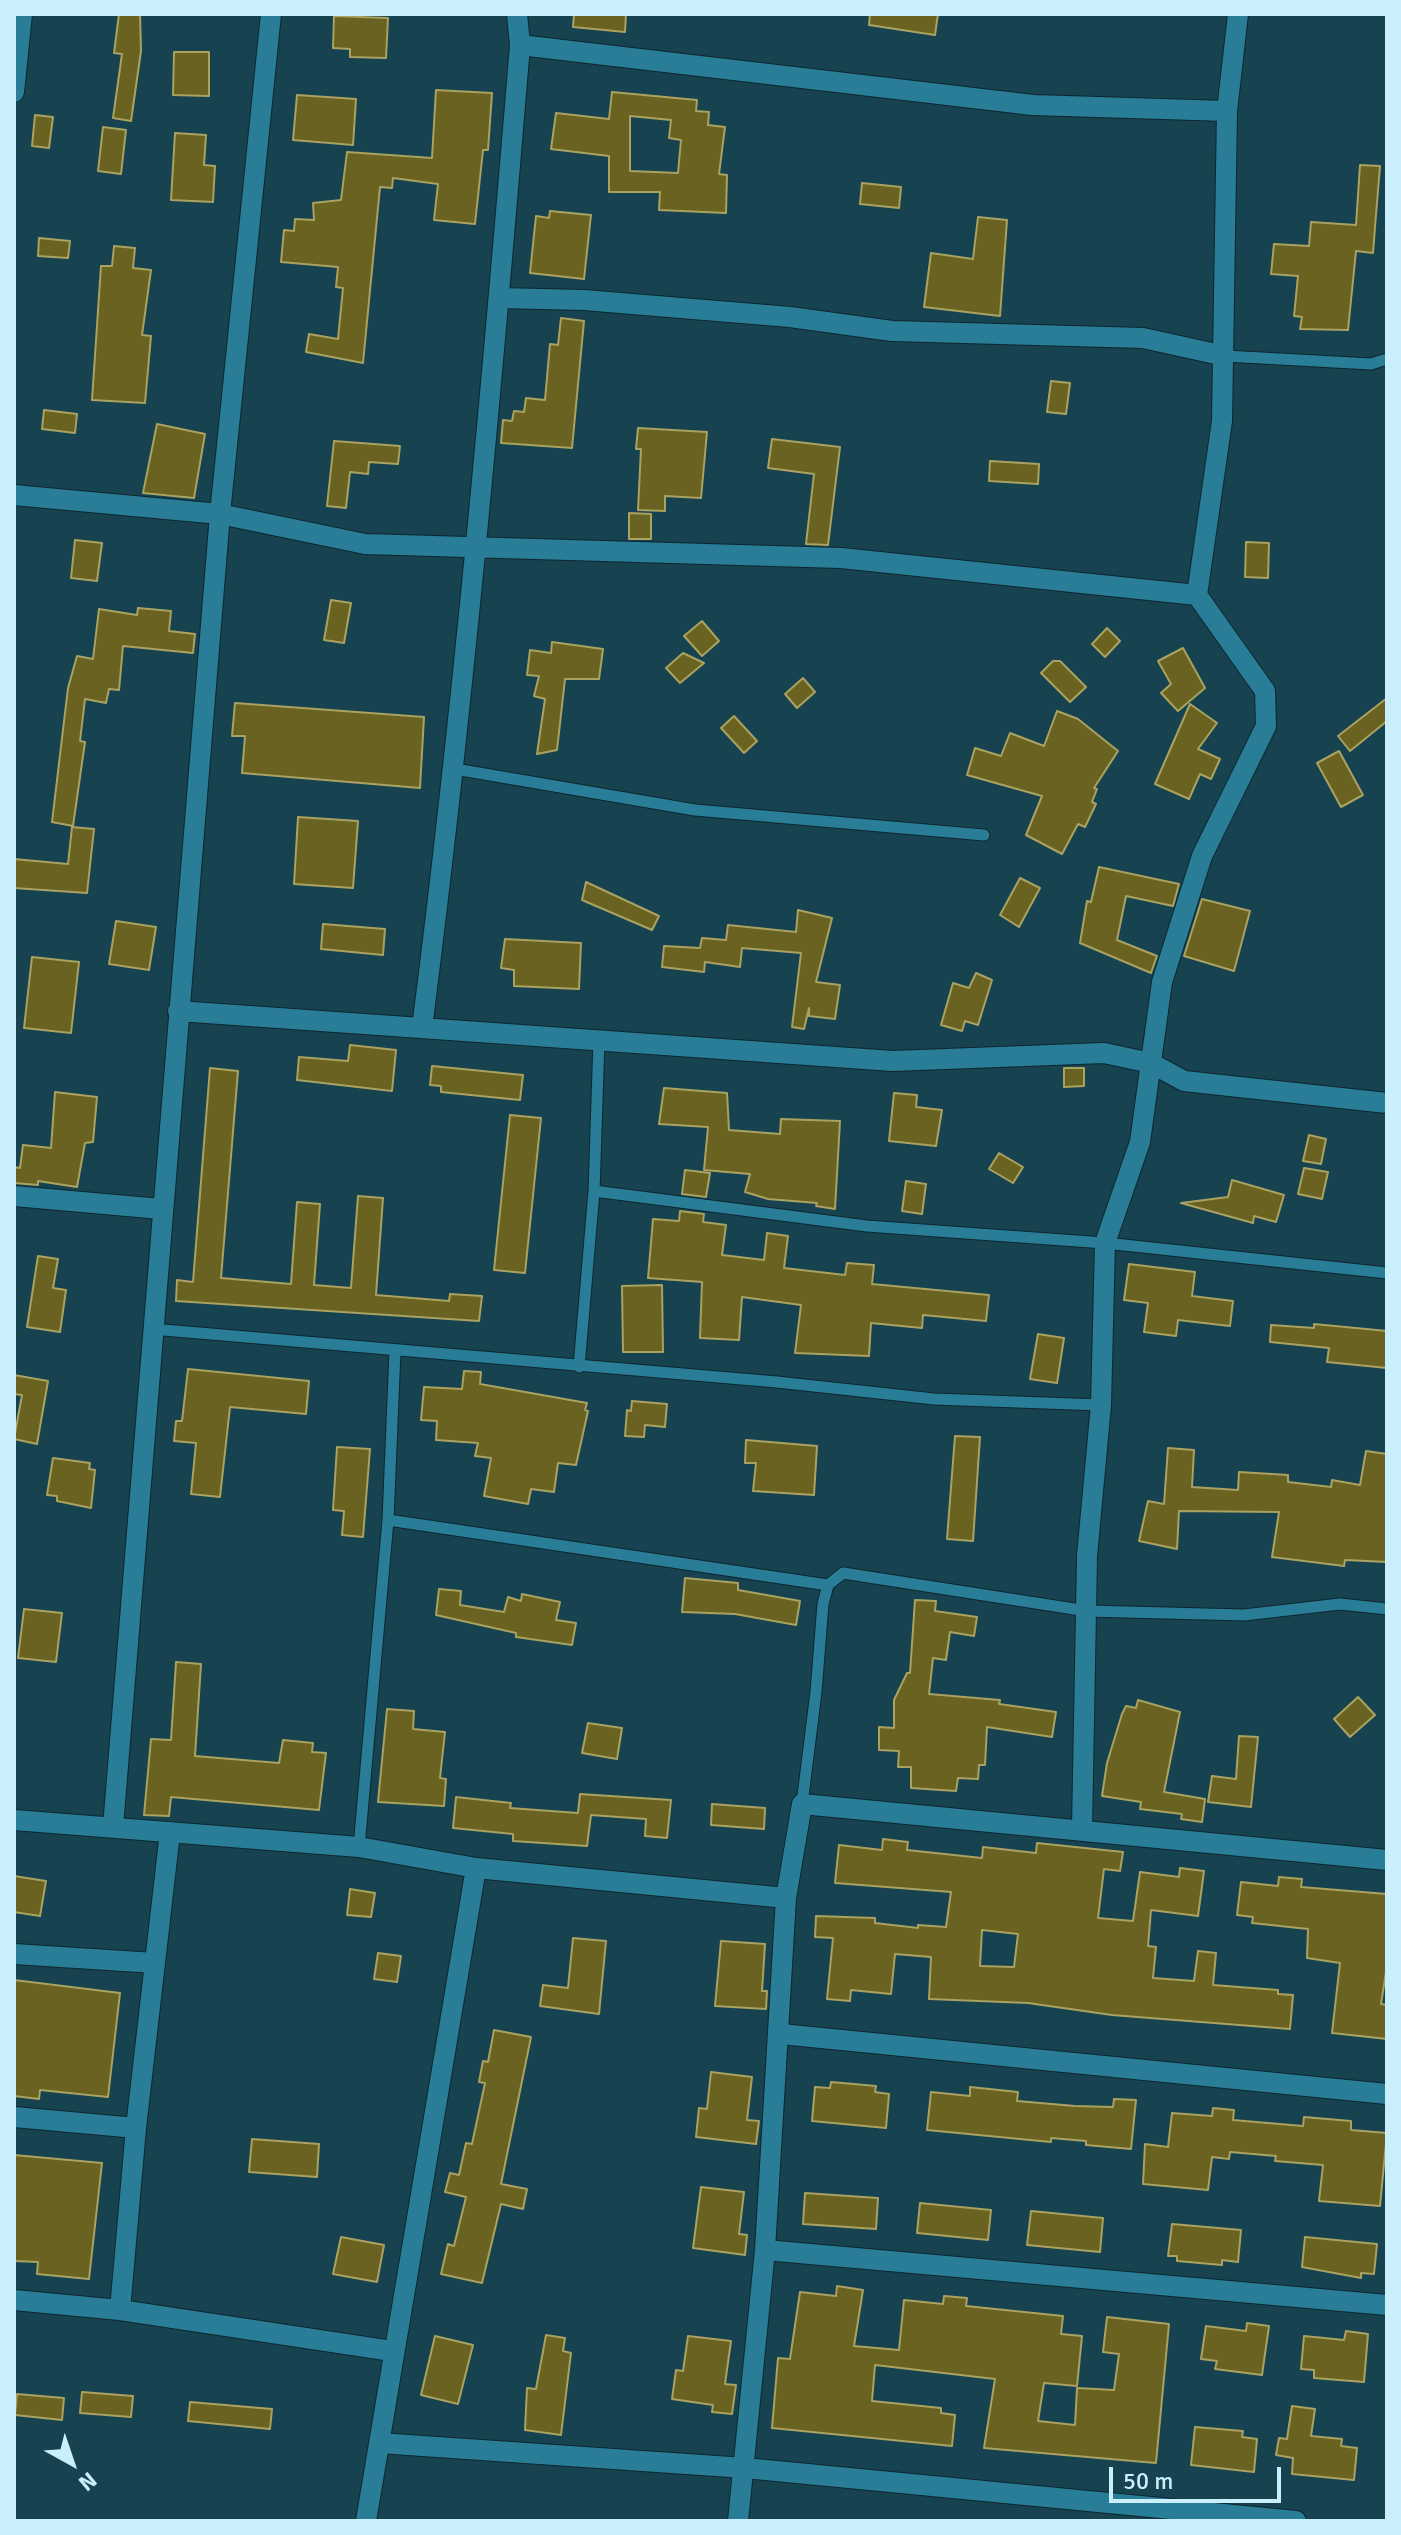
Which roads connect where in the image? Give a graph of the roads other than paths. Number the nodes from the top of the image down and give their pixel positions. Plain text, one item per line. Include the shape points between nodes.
1 (22, 14) edge
2 (271, 14) edge
3 (517, 14) edge
4 (1238, 14) edge
5 (520, 45) junction
6 (14, 92) edge
7 (1227, 111) junction
8 (499, 298) junction
9 (1225, 356) junction
10 (1387, 359) edge
11 (14, 495) edge
12 (220, 514) junction
13 (475, 545) junction
14 (1197, 595) junction
15 (455, 769) junction
16 (984, 835) dead end
17 (178, 1011) junction
18 (422, 1028) junction
19 (599, 1040) junction
20 (1151, 1063) junction
21 (1387, 1103) edge
22 (594, 1191) junction
23 (14, 1196) edge
24 (161, 1209) junction
25 (1105, 1243) junction
26 (1387, 1273) edge
27 (152, 1329) junction
28 (395, 1351) junction
29 (579, 1367) junction
30 (1101, 1405) junction
31 (388, 1520) junction
32 (828, 1585) junction
33 (1387, 1609) edge
34 (1087, 1611) junction
35 (802, 1804) junction
36 (14, 1820) edge
37 (113, 1827) junction
38 (1082, 1829) junction
39 (170, 1832) junction
40 (359, 1847) junction
41 (1387, 1860) edge
42 (476, 1868) junction
43 (786, 1898) junction
44 (14, 1954) edge
45 (155, 1963) junction
46 (781, 2034) junction
47 (1387, 2094) edge
48 (14, 2117) edge
49 (136, 2128) junction
50 (765, 2250) junction
51 (14, 2300) edge
52 (1387, 2305) edge
53 (120, 2310) junction
54 (392, 2351) junction
55 (379, 2443) junction
56 (745, 2468) junction
57 (366, 2521) edge
58 (738, 2521) edge
59 (1296, 2521) edge

1 - 6 street
2 - 12 street
3 - 5 street
4 - 7 street
5 - 7 street via 1033,105
5 - 8 street
7 - 9 street
8 - 9 street via 790,317 892,331 1143,338
8 - 13 street
9 - 10 lane via 1371,364
9 - 14 street via 1222,421
11 - 12 street
12 - 13 street via 365,544
12 - 17 street
13 - 14 street via 841,558
13 - 15 street
14 - 20 street via 1265,691 1266,726 1202,856 1162,982
15 - 16 lane via 695,810
15 - 18 street
17 - 18 street
17 - 24 street
18 - 19 street
19 - 20 street via 893,1061 1104,1053
19 - 22 lane
20 - 21 street via 1184,1081
20 - 25 street via 1140,1142
22 - 25 lane via 867,1226
22 - 29 lane
23 - 24 street
24 - 27 street
25 - 26 lane
25 - 30 street
27 - 28 lane
27 - 37 street
28 - 29 lane
28 - 31 lane
29 - 30 lane via 934,1399
30 - 34 street
31 - 32 lane
31 - 40 lane
32 - 34 lane via 843,1573
32 - 35 lane
33 - 34 lane via 1340,1604 1244,1615
34 - 38 street
35 - 38 street
35 - 43 street
36 - 37 street
37 - 39 street
38 - 41 street
39 - 40 street
39 - 45 street
40 - 42 street
42 - 43 street
42 - 54 street
43 - 46 street
44 - 45 street
45 - 49 street
46 - 47 street
46 - 50 street
48 - 49 street
49 - 53 street
50 - 52 street
50 - 56 street
51 - 53 street
53 - 54 street
54 - 55 street
55 - 56 street
55 - 57 street
56 - 58 street
56 - 59 street

